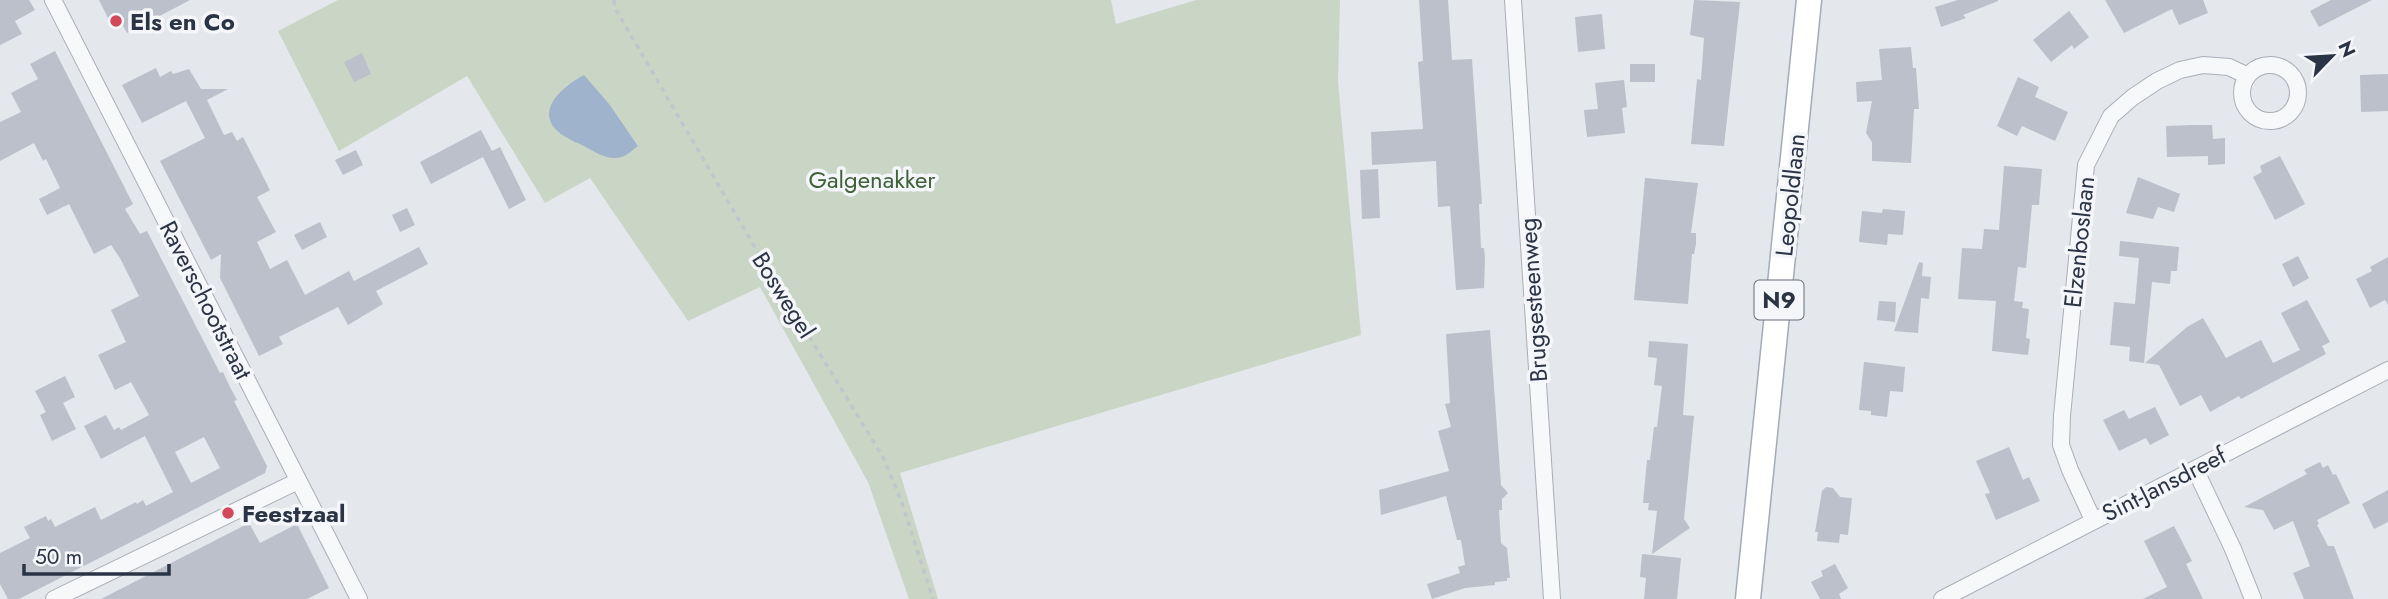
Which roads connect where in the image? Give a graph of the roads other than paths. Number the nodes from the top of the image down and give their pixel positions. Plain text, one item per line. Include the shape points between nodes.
1 (53, 0) edge
2 (1513, 0) edge
3 (1809, 0) edge
4 (2248, 76) dead end
5 (2388, 370) edge
6 (2195, 468) junction
7 (298, 481) junction
8 (2094, 520) junction
9 (54, 599) edge
10 (359, 599) edge
11 (1552, 599) edge
12 (1748, 599) edge
13 (1942, 599) edge
14 (2253, 599) edge

1 - 7 street, Raverschootstraat
2 - 11 street, Brugsesteenweg
3 - 12 main road, Leopoldlaan / N9
4 - 8 street, Elzenboslaan via 2229,67 2203,65 2157,81 2111,117 2086,165 2061,445
5 - 6 street, Sint-Jansdreef
6 - 8 street, Sint-Jansdreef
6 - 14 street
7 - 9 street
7 - 10 street, Raverschootstraat
8 - 13 street, Sint-Jansdreef

